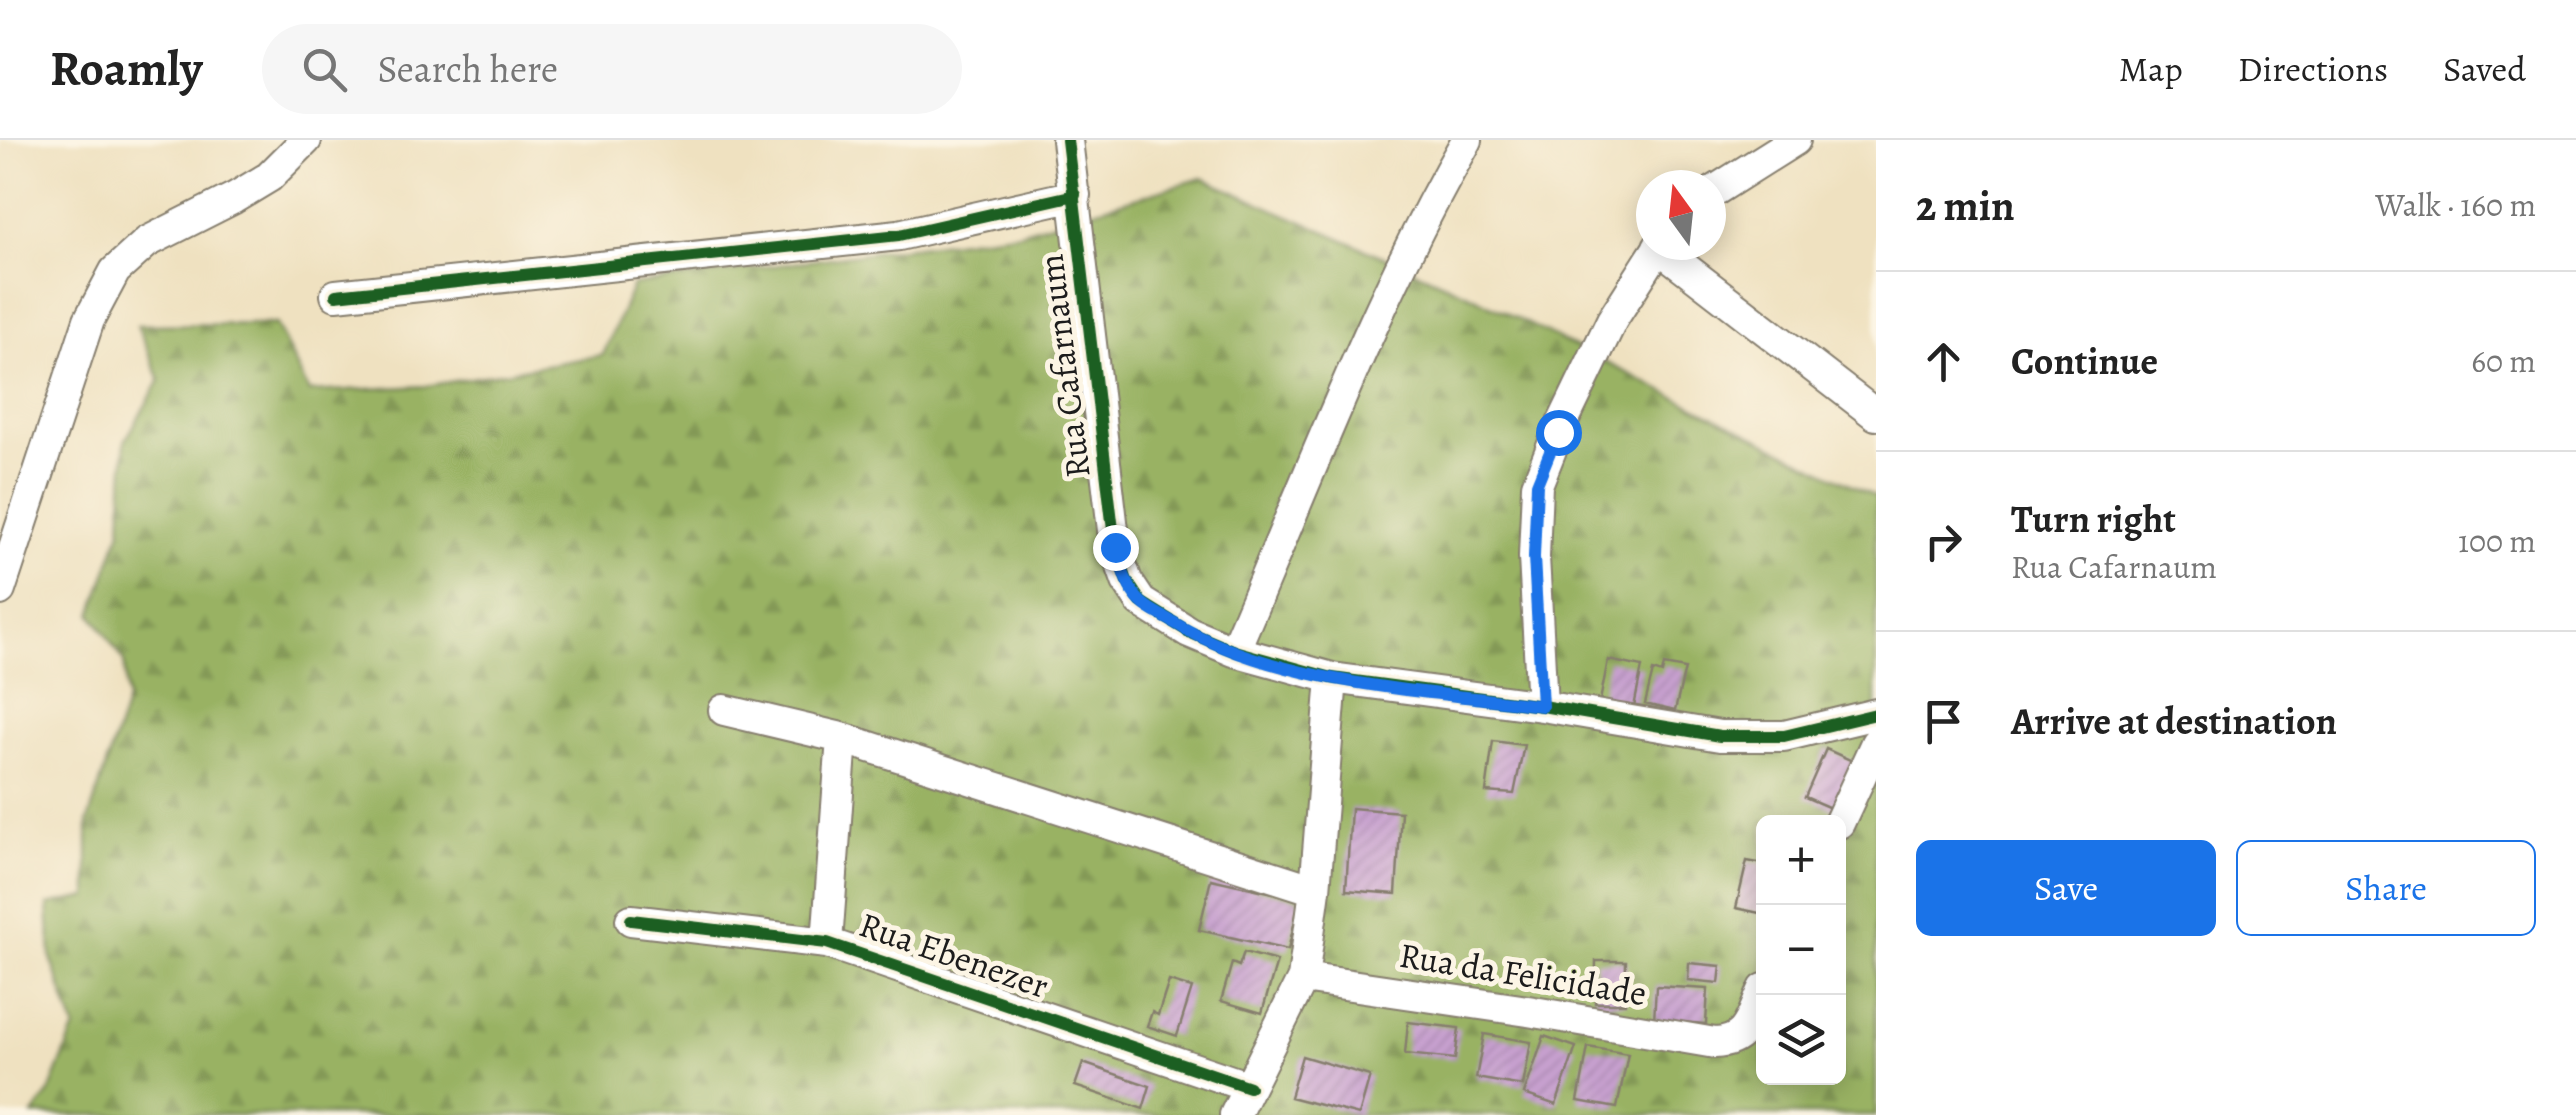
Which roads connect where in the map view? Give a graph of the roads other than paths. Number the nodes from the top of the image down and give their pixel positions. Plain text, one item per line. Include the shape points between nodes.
1 (306, 140) edge
2 (1067, 140) edge
3 (1467, 140) edge
4 (1794, 140) edge
5 (1726, 183) edge
6 (1075, 196) junction
7 (1650, 260) edge
8 (1677, 260) edge
9 (336, 295) dead end
10 (1876, 415) edge
11 (0, 590) edge
12 (1234, 652) junction
13 (1332, 678) junction
14 (1542, 706) junction
15 (724, 710) dead end
16 (1876, 714) edge
17 (842, 738) junction
18 (1876, 743) edge
19 (1842, 815) edge
20 (1314, 890) junction
21 (632, 920) dead end
22 (827, 942) junction
23 (1303, 978) junction
24 (1762, 995) edge
25 (1249, 1087) junction
26 (1235, 1115) edge

1 - 11 street via 270,176 147,242 116,271 89,320
2 - 6 street, Rua Cafarnaum
3 - 12 street via 1381,311
4 - 5 street
6 - 9 street via 899,235
6 - 12 street, Rua Cafarnaum via 1115,547 1141,602
7 - 14 street via 1612,320 1537,484
8 - 10 street
12 - 13 street, Rua Cafarnaum
13 - 14 street, Rua Cafarnaum
13 - 20 street
14 - 16 street, Rua Cafarnaum via 1720,736 1784,736
15 - 17 street
17 - 20 street
17 - 22 street, Rua Ebenezer
18 - 19 street
20 - 23 street
21 - 22 street, Rua Ebenezer
22 - 25 street, Rua Ebenezer
23 - 24 street, Rua da Felicidade via 1716,1044 1743,1035
23 - 25 street
25 - 26 street

